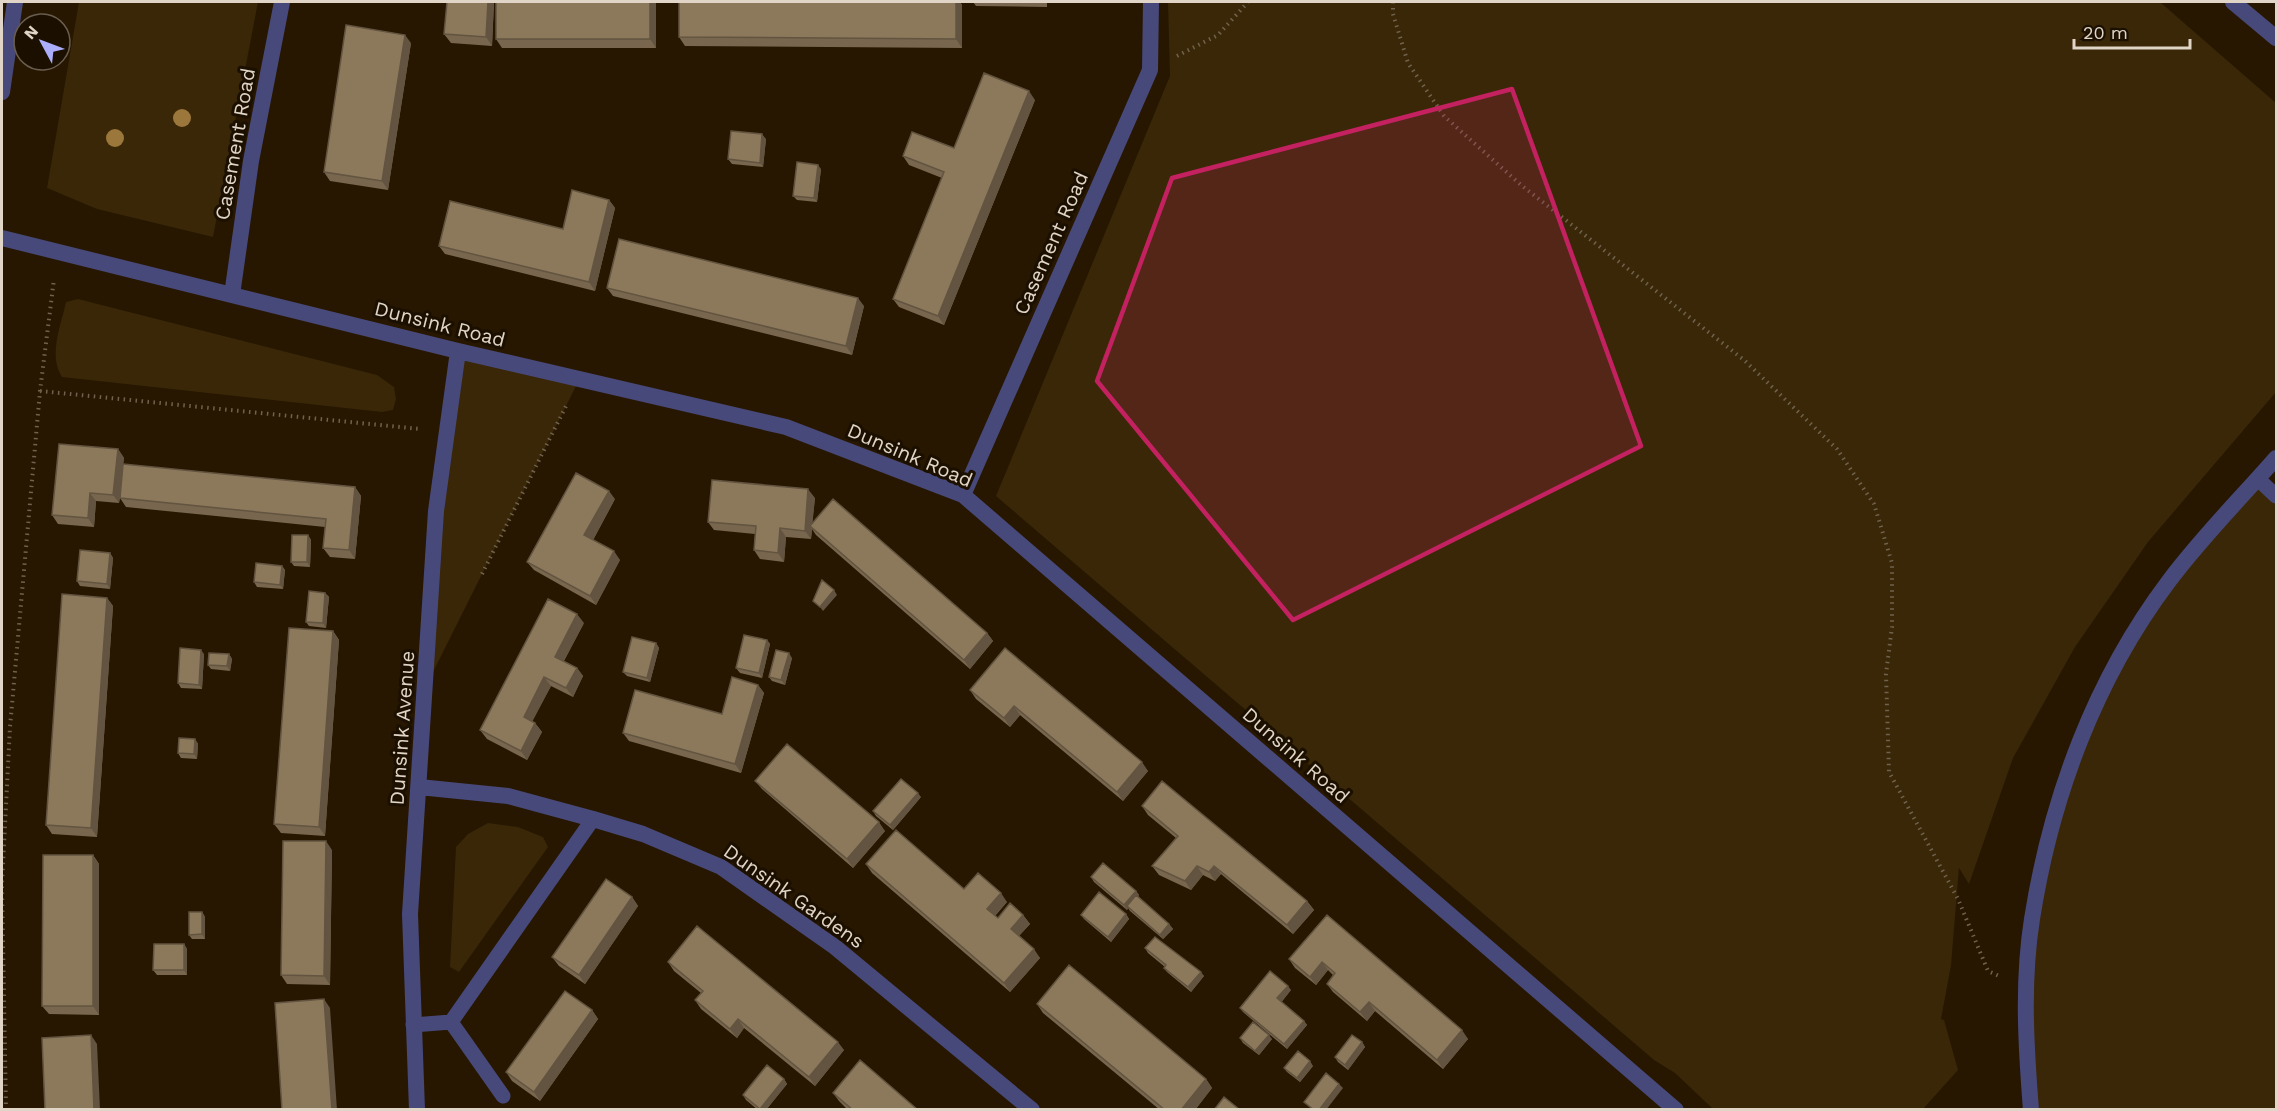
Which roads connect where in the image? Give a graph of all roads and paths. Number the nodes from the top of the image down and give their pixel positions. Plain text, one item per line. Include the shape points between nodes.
1 (15, 2) edge
2 (282, 2) edge
3 (1151, 2) edge
4 (1248, 2) edge
5 (1393, 2) edge
6 (2234, 2) edge
7 (2277, 38) edge
8 (1149, 70) junction
9 (2, 92) edge
10 (2, 238) edge
11 (57, 251) junction
12 (232, 295) junction
13 (458, 351) junction
14 (580, 379) junction
15 (40, 391) junction
16 (447, 431) junction
17 (2277, 458) edge
18 (2258, 479) junction
19 (963, 495) junction
20 (2277, 496) edge
21 (482, 574) dead end
22 (419, 787) junction
23 (593, 819) junction
24 (2026, 989) junction
25 (451, 1022) junction
26 (413, 1025) junction
27 (503, 1096) dead end
28 (6, 1110) edge
29 (417, 1110) edge
30 (1032, 1110) edge
31 (1676, 1110) edge
32 (2031, 1110) edge

1 - 9 street
2 - 12 street, Casement Road via 251,161
3 - 8 street, Casement Road
4 - 8 path via 1218,35
5 - 24 path via 1408,63 1444,116 1521,185 1744,360 1837,449 1874,504 1892,563 1892,627 1886,674 1889,772 1958,899 1988,970
6 - 7 street
8 - 19 street, Casement Road
10 - 11 street, Dunsink Road
11 - 12 street, Dunsink Road
11 - 15 path
12 - 13 street, Dunsink Road
13 - 14 street, Dunsink Road
13 - 16 street, Dunsink Avenue
14 - 19 street, Dunsink Road via 786,426
14 - 21 path
15 - 16 path
15 - 28 path via 10,727 3,872
16 - 22 street, Dunsink Avenue via 436,511
17 - 18 street
18 - 20 lane
18 - 24 street via 2169,581 2117,661 2082,735 2053,816 2031,920
19 - 31 street, Dunsink Road
22 - 23 street, Dunsink Gardens via 508,796
22 - 26 street, Dunsink Avenue via 410,914
23 - 25 lane
23 - 30 street, Dunsink Gardens via 643,834 721,867 835,947
24 - 32 street
25 - 26 lane
25 - 27 lane
26 - 29 street, Dunsink Avenue

